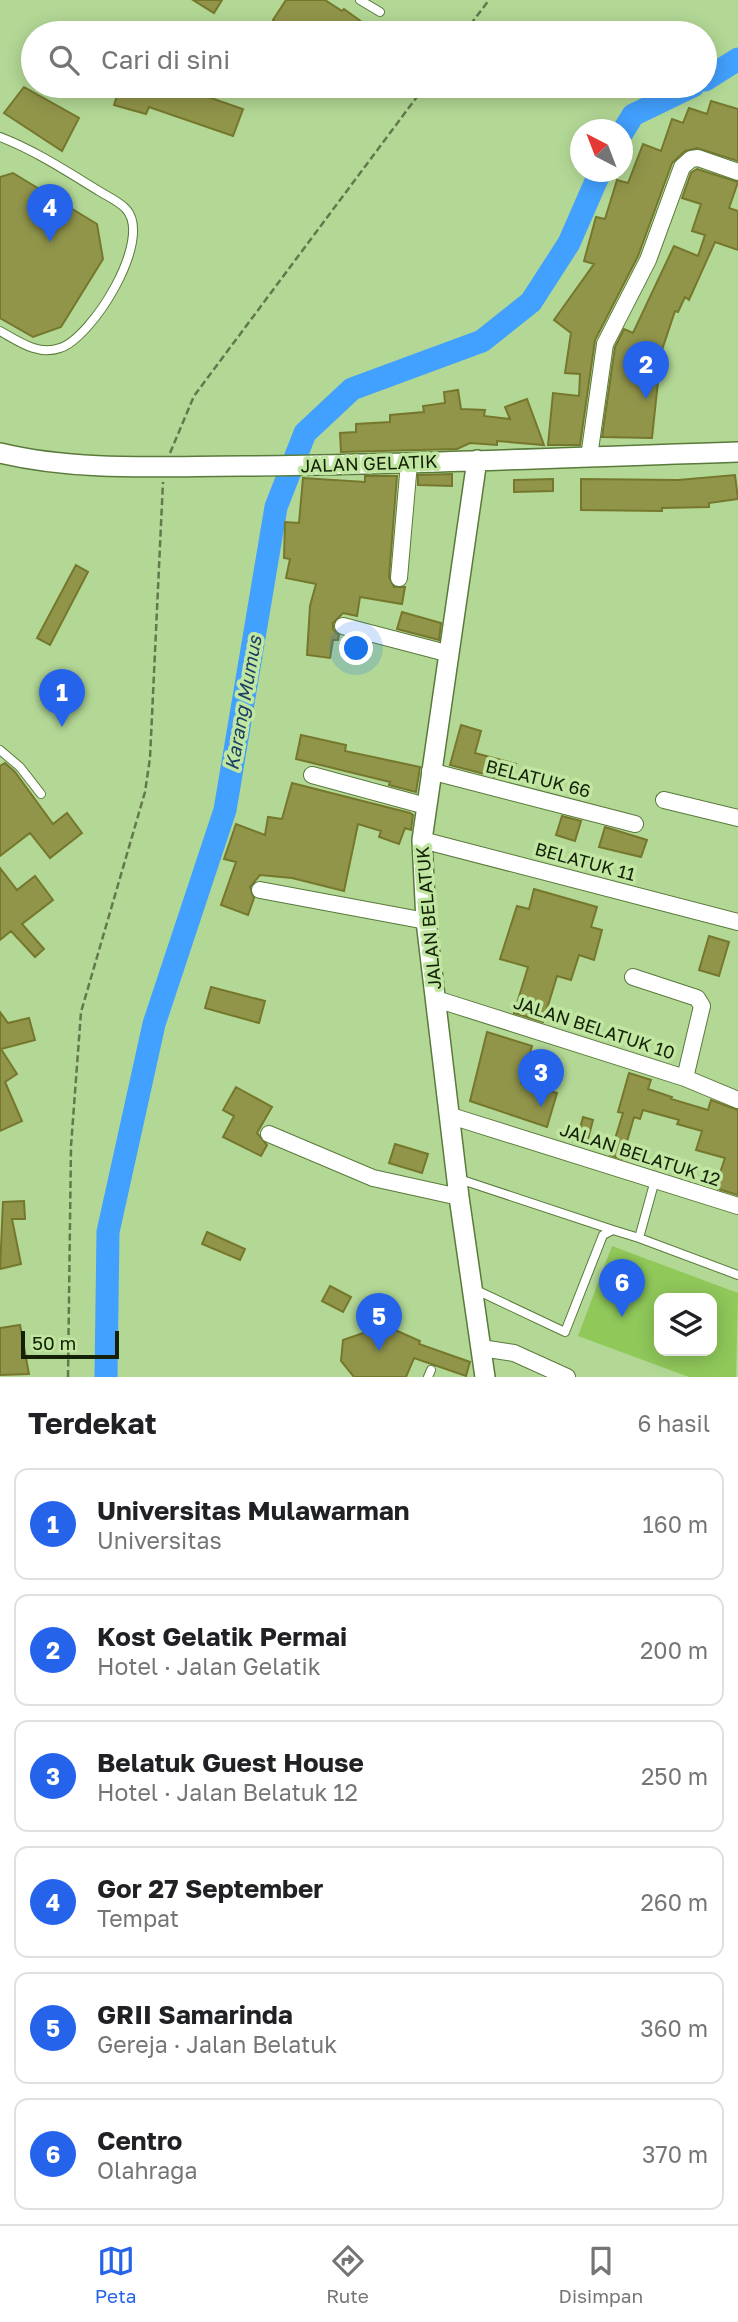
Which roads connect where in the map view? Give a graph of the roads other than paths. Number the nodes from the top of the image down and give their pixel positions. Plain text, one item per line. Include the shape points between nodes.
1 (360, 0) edge
2 (380, 12) dead end
3 (0, 137) edge
4 (738, 173) edge
5 (0, 331) edge
6 (738, 452) edge
7 (0, 453) edge
8 (589, 457) junction
9 (477, 460) junction
10 (409, 463) junction
11 (399, 578) dead end
12 (343, 626) dead end
13 (450, 654) junction
14 (0, 750) edge
15 (430, 771) junction
16 (312, 775) dead end
17 (41, 793) dead end
18 (664, 800) dead end
19 (426, 806) junction
20 (738, 818) edge
21 (635, 824) dead end
22 (422, 840) junction
23 (260, 890) dead end
24 (426, 921) junction
25 (738, 922) edge
26 (633, 977) dead end
27 (436, 999) junction
28 (685, 1078) junction
29 (738, 1100) edge
30 (451, 1116) junction
31 (269, 1134) dead end
32 (655, 1180) junction
33 (458, 1188) junction
34 (738, 1206) edge
35 (613, 1230) junction
36 (639, 1238) junction
37 (738, 1275) edge
38 (472, 1288) junction
39 (481, 1348) junction
40 (485, 1377) edge
41 (567, 1377) edge

1 - 2 lane
3 - 5 lane via 33,149 127,209 133,228 130,258 92,322 61,348 40,350
4 - 8 street via 698,158 682,167 648,260 604,344
6 - 8 street, JALAN GELATIK
7 - 10 street, JALAN GELATIK via 64,464 163,467
8 - 9 street, JALAN GELATIK
9 - 10 street, JALAN GELATIK
9 - 13 street, JALAN BELATUK
10 - 11 street
12 - 13 street
13 - 15 street, JALAN BELATUK
14 - 17 lane
15 - 19 street, JALAN BELATUK
15 - 21 street, BELATUK 66
16 - 19 street
18 - 20 street
19 - 22 street, JALAN BELATUK
22 - 24 street, JALAN BELATUK
22 - 25 street, BELATUK 11
23 - 24 street
24 - 27 street, JALAN BELATUK
26 - 28 street via 697,998 702,1006
27 - 28 street, JALAN BELATUK 10
27 - 30 street, JALAN BELATUK
28 - 29 street, JALAN BELATUK 10
30 - 32 street, JALAN BELATUK 12
30 - 33 street, JALAN BELATUK
31 - 33 street via 373,1178
32 - 34 street, JALAN BELATUK 12
32 - 36 lane
33 - 35 lane
33 - 38 street, JALAN BELATUK
35 - 36 lane
35 - 38 lane via 603,1235 565,1332
36 - 37 lane
38 - 39 street, JALAN BELATUK
39 - 40 street, JALAN BELATUK
39 - 41 street via 514,1353

